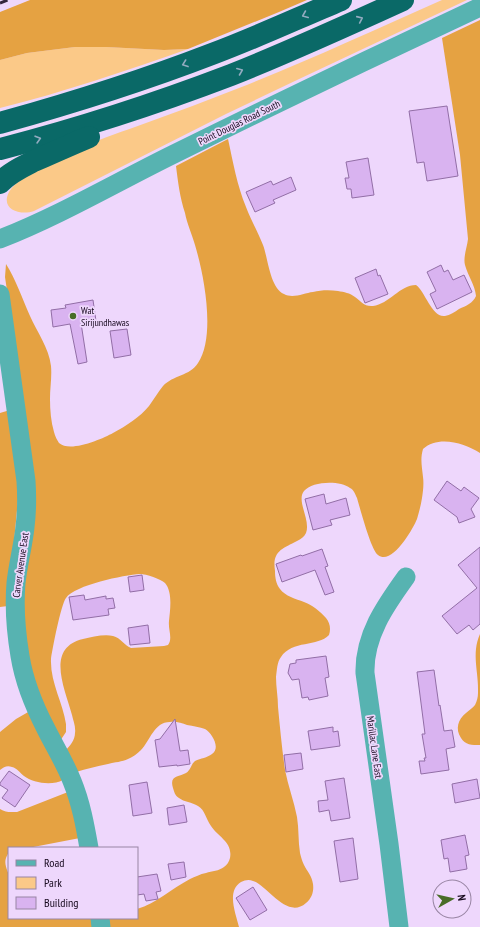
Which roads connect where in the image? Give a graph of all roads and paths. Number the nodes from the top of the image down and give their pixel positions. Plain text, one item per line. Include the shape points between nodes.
1 (341, 0) edge
2 (403, 0) edge
3 (480, 7) edge
4 (214, 81) junction
5 (0, 123) edge
6 (0, 149) edge
7 (0, 183) edge
8 (0, 239) edge
9 (0, 294) edge
10 (406, 577) dead end
11 (89, 847) edge
12 (399, 927) edge

1 -> 5 highway via 231,47 158,74 69,104
4 -> 2 highway
3 - 8 street, Point Douglas Road South
6 -> 4 highway via 146,106
4 - 7 highway via 45,156 14,172
9 - 11 street, Carver Avenue East via 26,481 26,518 15,600 20,656 32,698 75,789
10 - 12 street, Marillac Lane East via 374,627 365,662

